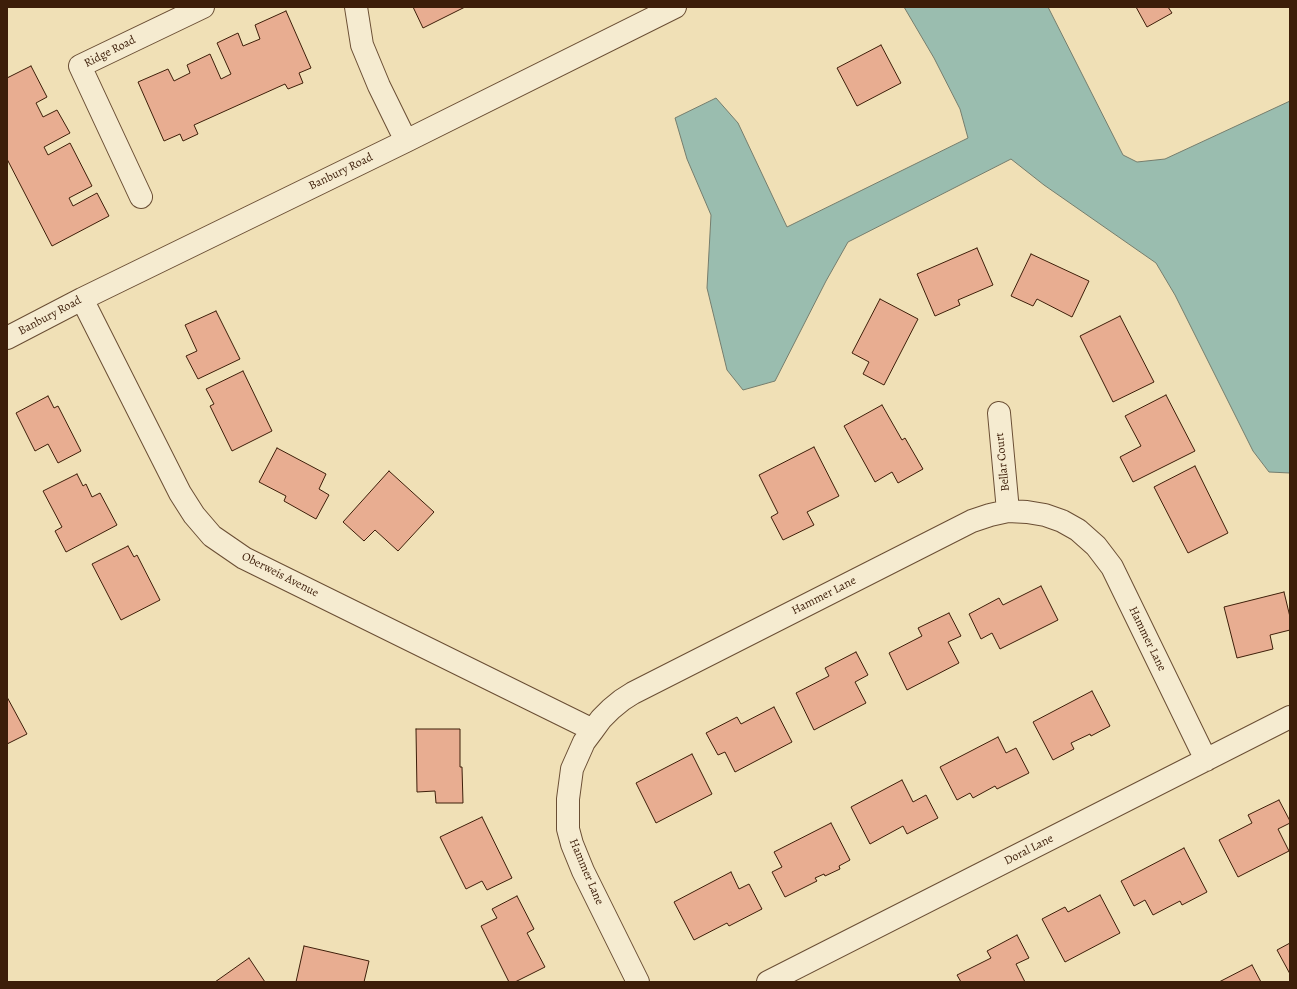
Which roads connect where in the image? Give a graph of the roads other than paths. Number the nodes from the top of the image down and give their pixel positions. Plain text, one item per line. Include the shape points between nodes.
1 (203, 7) edge
2 (356, 7) edge
3 (675, 7) edge
4 (406, 141) junction
5 (141, 197) dead end
6 (82, 299) junction
7 (7, 338) edge
8 (998, 413) dead end
9 (1008, 511) junction
10 (1290, 717) edge
11 (593, 730) junction
12 (1206, 760) junction
13 (638, 982) edge
14 (768, 982) edge

1 - 5 street, Ridge Road via 80,66
2 - 4 street via 362,45
3 - 4 street, Banbury Road
4 - 6 street, Banbury Road
6 - 7 street, Banbury Road
6 - 11 street, Oberweis Avenue via 180,493 212,536 244,558
8 - 9 street, Bellar Court
9 - 11 street, Hammer Lane via 972,521 633,693 611,709
9 - 12 street, Hammer Lane via 1045,515 1062,521 1078,530 1096,546 1112,567
10 - 12 street, Doral Lane
11 - 13 street, Hammer Lane via 584,742 572,769 568,829 583,871
12 - 14 street, Doral Lane

